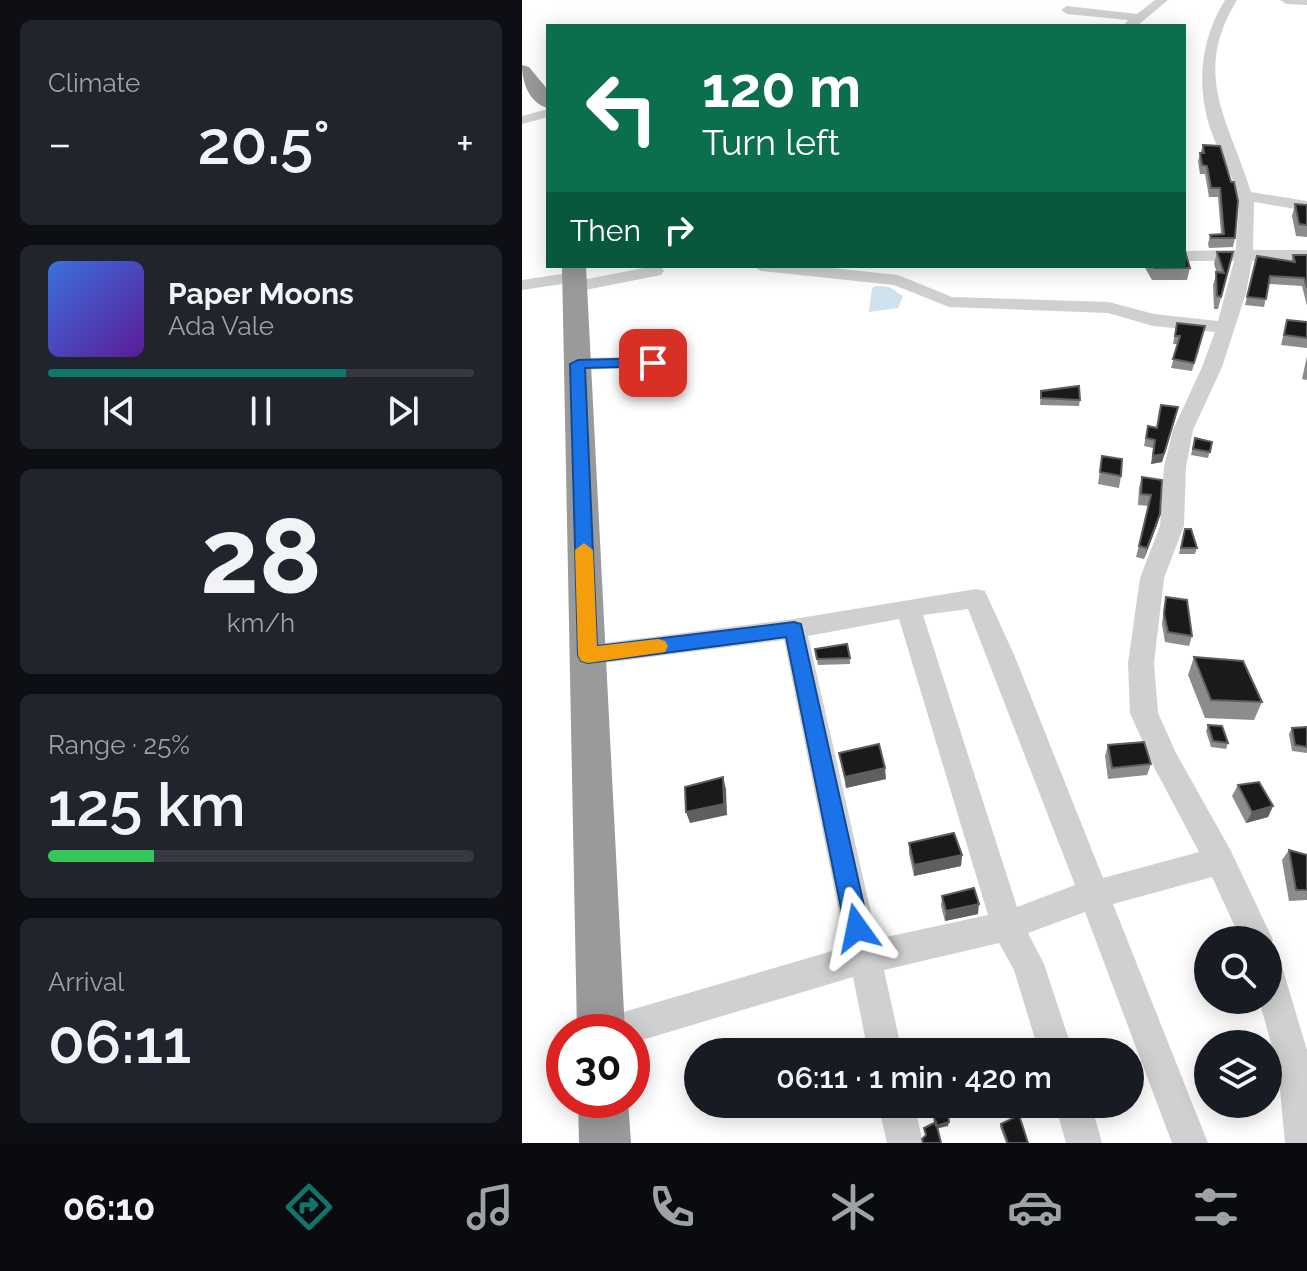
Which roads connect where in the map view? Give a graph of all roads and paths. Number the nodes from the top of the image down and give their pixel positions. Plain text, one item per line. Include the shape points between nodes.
1 (1162, 0) edge
2 (1231, 0) edge
3 (1286, 0) edge
4 (1307, 1) edge
5 (1067, 10) dead end
6 (1134, 22) edge
7 (522, 71) edge
8 (546, 100) edge
9 (546, 114) edge
10 (522, 120) edge
11 (1244, 196) junction
12 (1307, 206) edge
13 (1307, 255) edge
14 (1186, 256) edge
15 (1244, 256) junction
16 (781, 268) edge
17 (655, 271) dead end
18 (575, 277) edge
19 (522, 285) edge
20 (1226, 327) junction
21 (678, 362) dead end
22 (578, 364) junction
23 (908, 608) junction
24 (794, 629) junction
25 (588, 655) junction
26 (1220, 861) junction
27 (1092, 895) junction
28 (1007, 926) junction
29 (1250, 926) edge
30 (864, 958) junction
31 (600, 1014) edge
32 (1280, 1014) edge
33 (650, 1021) edge
34 (882, 1038) edge
35 (1052, 1038) edge
36 (604, 1118) edge
37 (899, 1118) edge
38 (1077, 1118) edge
39 (605, 1143) edge
40 (905, 1143) edge
41 (1084, 1143) edge
42 (1190, 1143) edge
43 (1303, 1143) edge

1 - 6 street
2 - 11 street via 1212,41 1210,97
3 - 4 street
5 - 6 street
7 - 8 highway
9 - 10 street
11 - 12 street
11 - 15 street
13 - 15 street
14 - 15 street
15 - 20 street
16 - 20 street via 898,280 949,302 1109,308 1153,320
17 - 18 street
18 - 19 street
18 - 22 highway
20 - 26 street via 1183,430 1172,526 1152,578 1141,663 1144,713
21 - 22 street
22 - 25 highway
23 - 24 street
23 - 27 street via 976,598
23 - 28 street
24 - 25 street
24 - 30 street
25 - 31 highway
26 - 27 street
26 - 29 street
27 - 28 street
27 - 42 street
28 - 30 street
28 - 35 street via 1028,964
30 - 33 street
30 - 34 street
32 - 43 street via 1295,1068
36 - 39 highway
37 - 40 street
38 - 41 street

